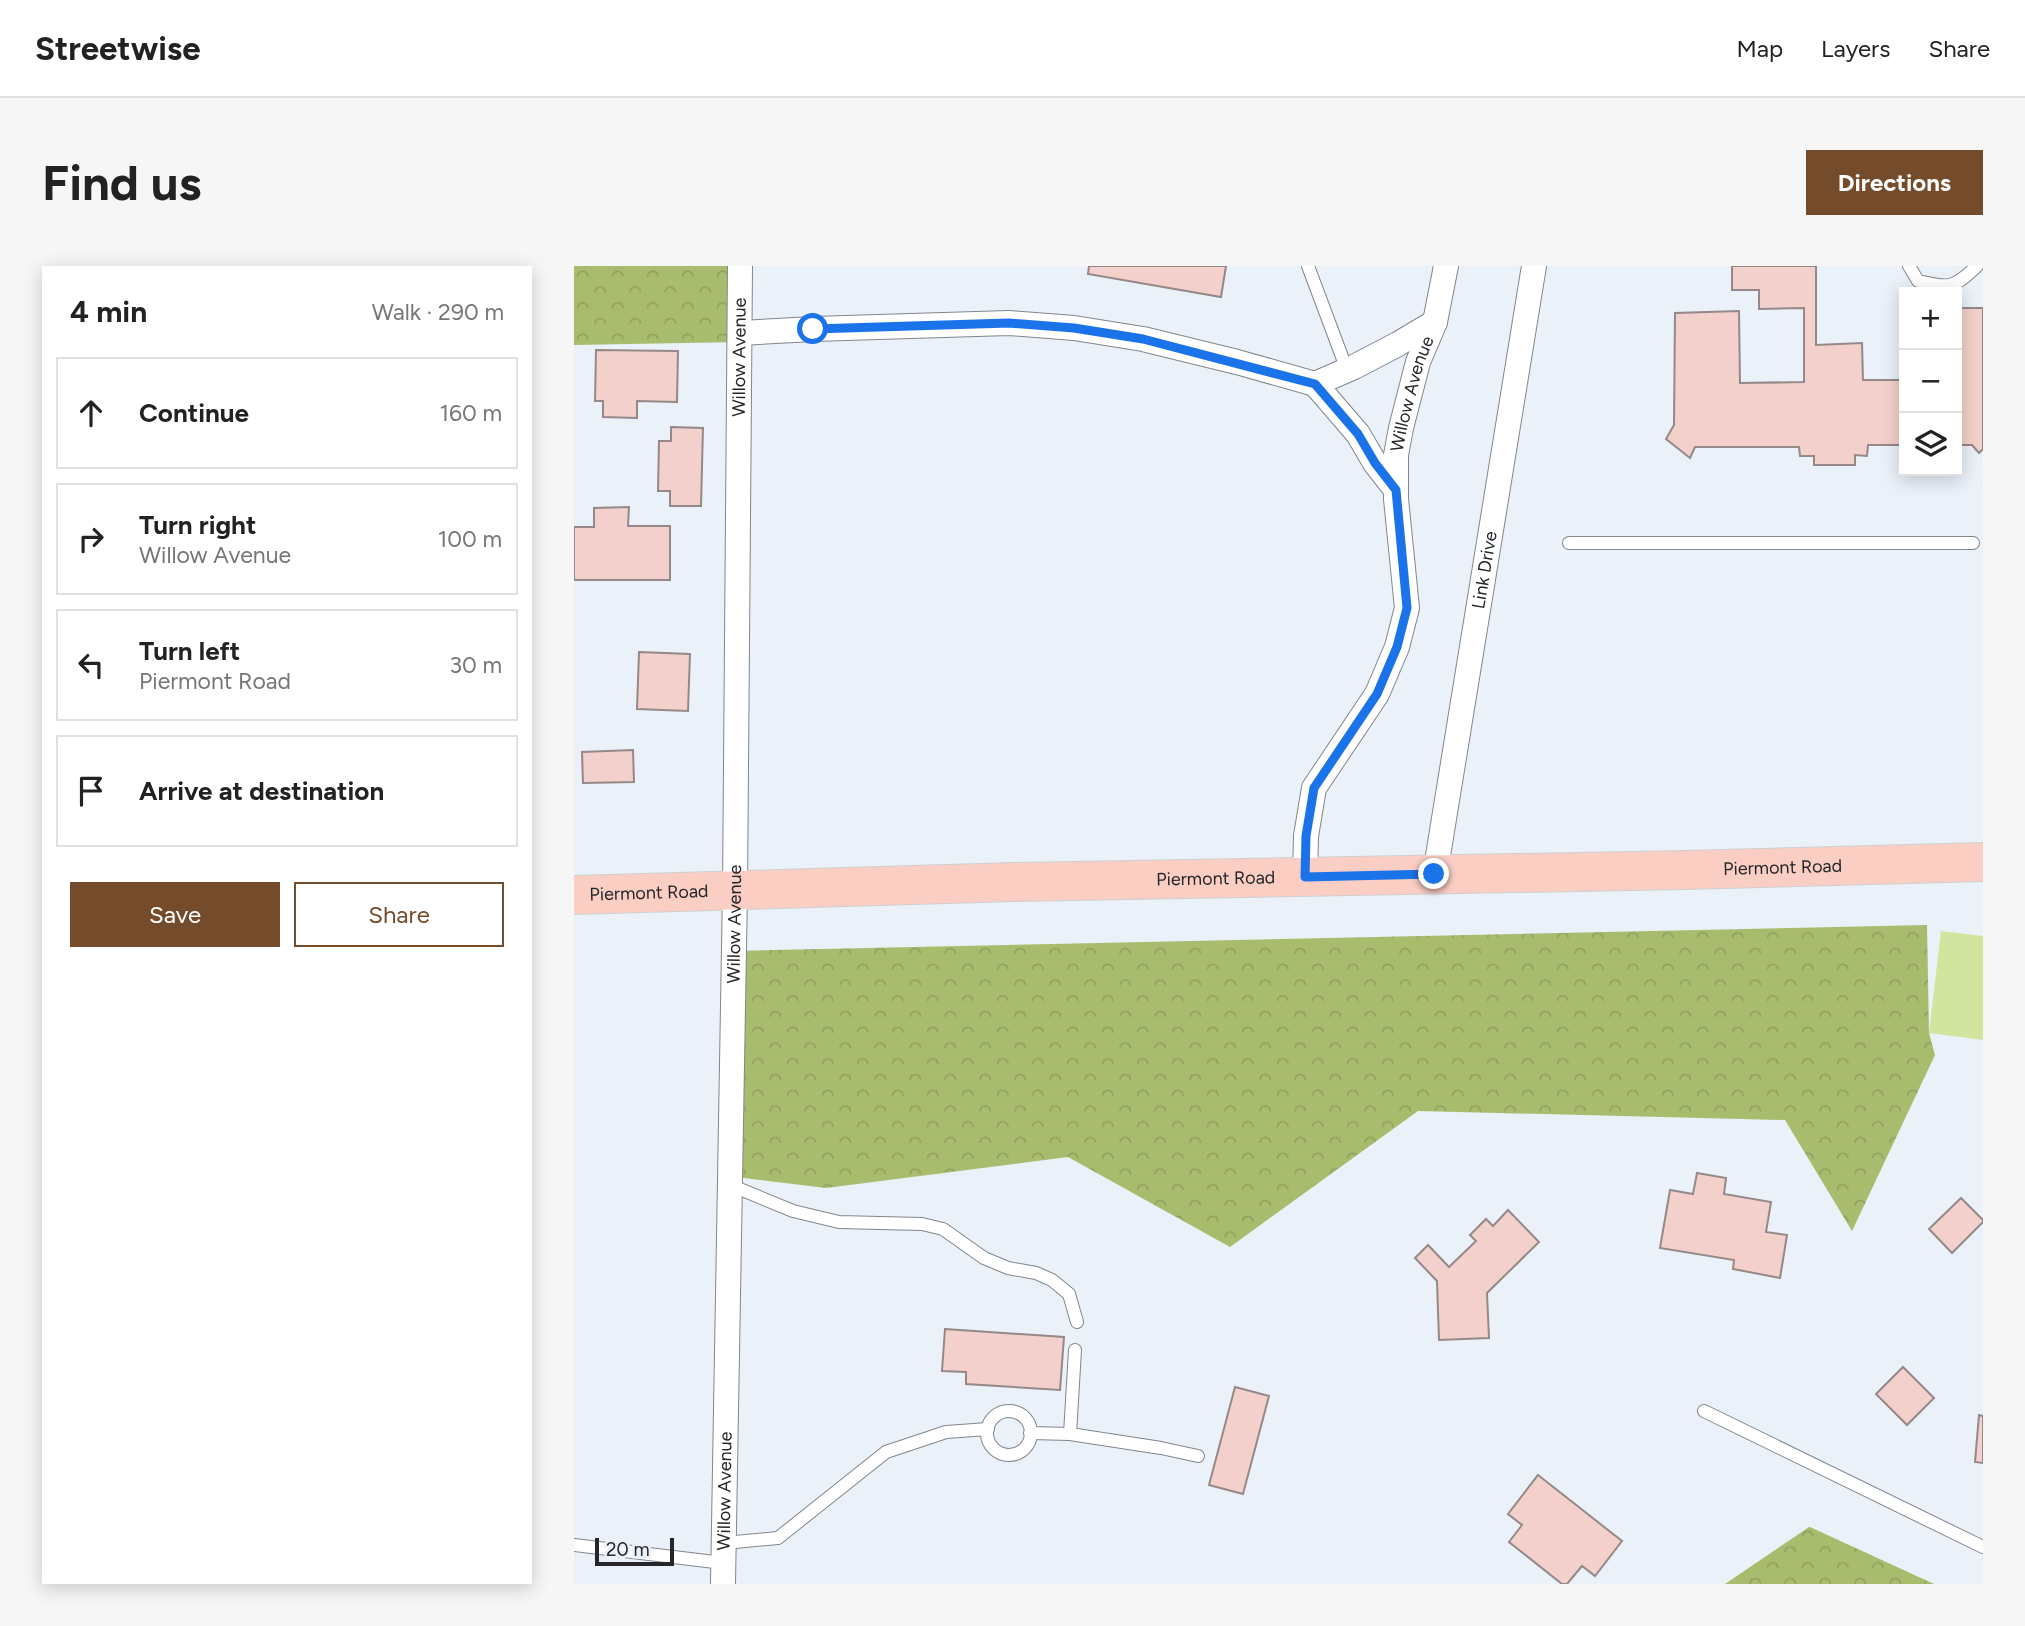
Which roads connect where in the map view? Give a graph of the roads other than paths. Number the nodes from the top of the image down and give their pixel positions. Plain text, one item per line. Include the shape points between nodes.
1 (740, 266) edge
2 (1308, 266) edge
3 (1446, 266) edge
4 (1534, 266) edge
5 (1909, 266) edge
6 (1977, 266) edge
7 (1435, 322) junction
8 (740, 333) junction
9 (1347, 370) junction
10 (1315, 384) junction
11 (1396, 490) junction
12 (1569, 543) dead end
13 (1973, 543) dead end
14 (1983, 862) edge
15 (1434, 874) junction
16 (1305, 877) junction
17 (735, 891) junction
18 (574, 895) edge
19 (730, 1185) junction
20 (1077, 1322) dead end
21 (1075, 1350) dead end
22 (1704, 1411) dead end
23 (988, 1429) junction
24 (1030, 1433) junction
25 (1070, 1434) junction
26 (1198, 1455) dead end
27 (574, 1545) edge
28 (1983, 1547) edge
29 (723, 1563) edge

1 - 8 street, Willow Avenue
2 - 9 lane
3 - 7 street, Willow Avenue
4 - 15 street, Link Drive
5 - 6 lane via 1918,281 1941,286 1960,283
7 - 9 street
7 - 11 street, Willow Avenue via 1418,362 1401,428
8 - 10 street via 1009,323 1074,328 1143,339
8 - 17 street, Willow Avenue
9 - 10 street
10 - 11 street via 1358,434
11 - 16 street, Willow Avenue via 1407,608 1377,694 1314,788
12 - 13 lane
14 - 15 main road, Piermont Road
15 - 16 main road, Piermont Road
16 - 17 main road, Piermont Road
17 - 18 main road, Piermont Road
17 - 19 street, Willow Avenue
19 - 20 lane via 793,1211 839,1222 922,1224 943,1229 984,1258 1052,1280 1069,1294
19 - 29 street, Willow Avenue
21 - 25 lane
22 - 28 lane
23 - 24 lane via 994,1416 1008,1411 1027,1420
23 - 24 lane via 990,1444 1007,1454 1026,1446
23 - 29 lane via 946,1432 886,1452 778,1538
24 - 25 lane
25 - 26 lane
27 - 29 lane

